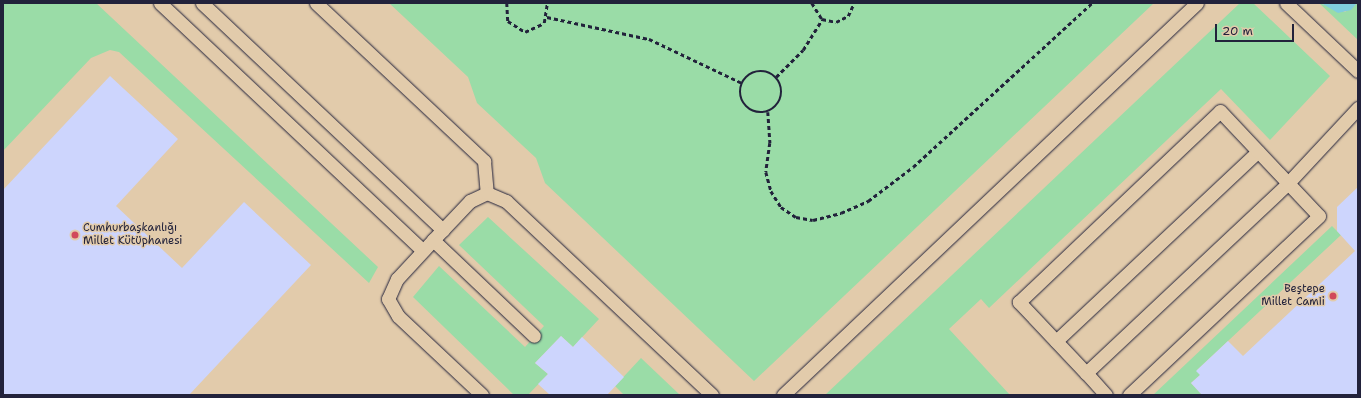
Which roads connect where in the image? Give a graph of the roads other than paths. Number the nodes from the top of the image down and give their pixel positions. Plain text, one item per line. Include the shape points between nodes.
1 (160, 3) edge
2 (202, 3) edge
3 (316, 3) edge
4 (1197, 3) edge
5 (1286, 3) edge
6 (1358, 71) edge
7 (1358, 108) edge
8 (1258, 151) junction
9 (1288, 183) junction
10 (487, 193) junction
11 (443, 230) junction
12 (433, 240) junction
13 (423, 251) junction
14 (534, 336) dead end
15 (1056, 342) junction
16 (1086, 373) junction
17 (482, 395) edge
18 (712, 395) edge
19 (783, 395) edge
20 (1106, 395) edge
21 (1129, 395) edge

1 - 13 lane
2 - 11 lane
3 - 10 lane via 484,161
4 - 19 lane
5 - 6 lane
7 - 9 lane
8 - 9 lane
8 - 15 lane
8 - 15 lane via 1220,111 1019,302
9 - 16 lane
9 - 21 lane via 1319,216
10 - 11 lane via 470,201
10 - 18 lane via 506,201
11 - 12 lane
12 - 13 lane
12 - 14 lane
13 - 17 lane via 397,279 388,299 398,316
15 - 16 lane
16 - 20 lane

